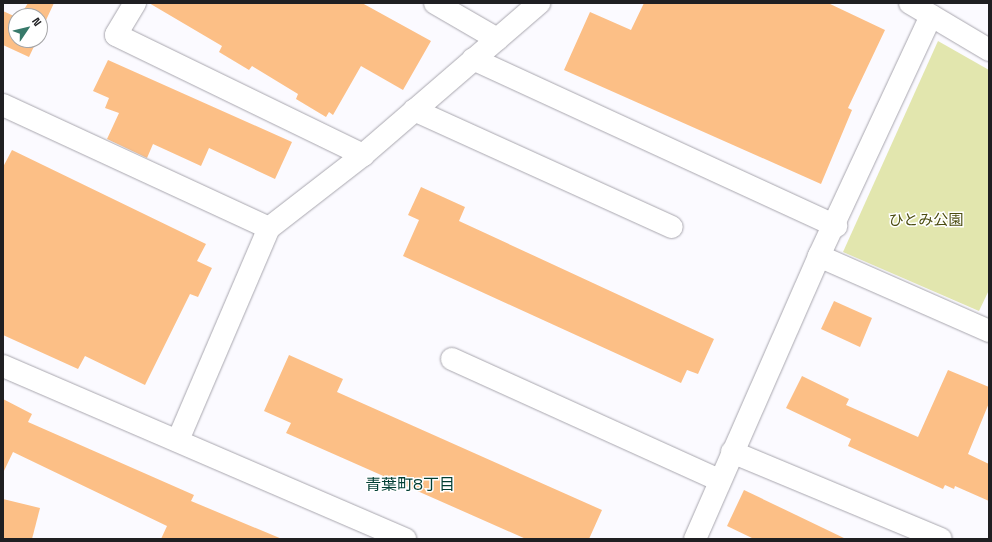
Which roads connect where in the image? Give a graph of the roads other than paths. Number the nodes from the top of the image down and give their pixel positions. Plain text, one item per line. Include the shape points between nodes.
1 (135, 3) edge
2 (435, 3) edge
3 (539, 3) edge
4 (910, 3) edge
5 (931, 16) junction
6 (497, 39) junction
7 (989, 50) edge
8 (473, 59) junction
9 (3, 105) edge
10 (414, 110) junction
11 (363, 155) junction
12 (836, 226) junction
13 (672, 227) dead end
14 (269, 228) junction
15 (819, 256) junction
16 (989, 331) edge
17 (452, 359) dead end
18 (3, 366) edge
19 (178, 440) junction
20 (732, 452) junction
21 (719, 480) junction
22 (405, 539) edge
23 (695, 539) edge
24 (941, 539) edge

1 - 11 street via 116,35
2 - 6 street
3 - 6 street
4 - 5 street
5 - 7 street
5 - 12 street
6 - 8 street
8 - 10 street
8 - 12 street
9 - 14 street
10 - 11 street
10 - 13 street
11 - 14 street
12 - 15 street
14 - 19 street
15 - 16 street
15 - 20 street
17 - 21 street
18 - 19 street
19 - 22 street
20 - 21 street
20 - 24 street
21 - 23 street

